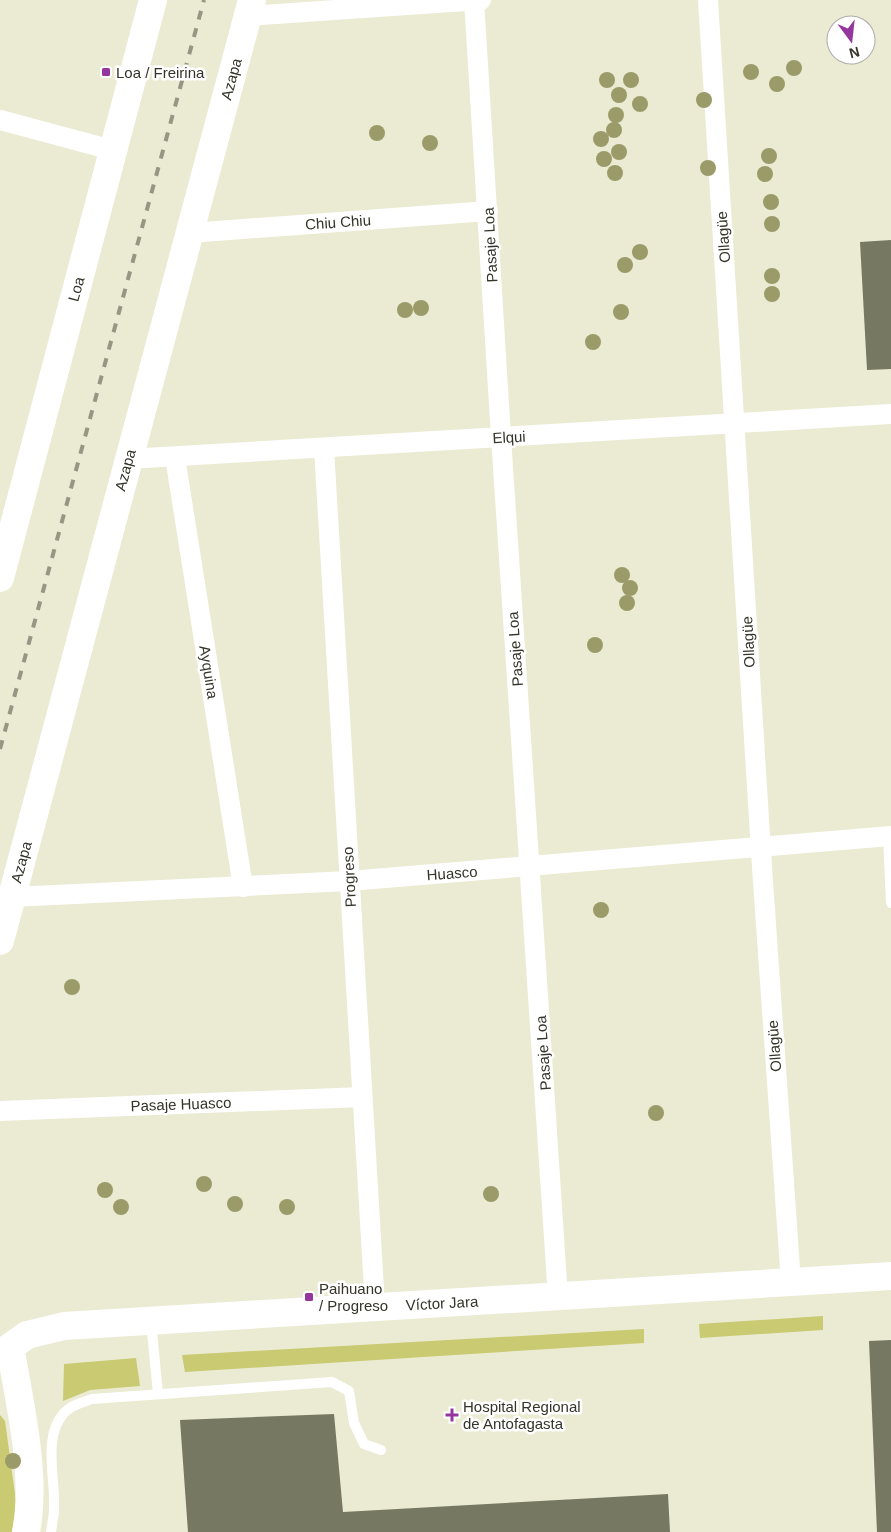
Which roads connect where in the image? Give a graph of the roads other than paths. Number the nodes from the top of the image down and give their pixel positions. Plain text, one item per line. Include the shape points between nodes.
1 (153, 0) edge
2 (474, 0) edge
3 (481, 0) edge
4 (708, 0) edge
5 (250, 8) edge
6 (0, 120) edge
7 (112, 150) junction
8 (488, 211) junction
9 (189, 233) junction
10 (891, 414) edge
11 (735, 423) junction
12 (500, 437) junction
13 (324, 448) junction
14 (175, 457) junction
15 (128, 460) junction
16 (1, 572) edge
17 (889, 836) edge
18 (761, 847) junction
19 (531, 866) junction
20 (349, 881) junction
21 (242, 887) junction
22 (11, 897) junction
23 (891, 903) edge
24 (0, 941) edge
25 (362, 1097) junction
26 (0, 1111) edge
27 (891, 1276) edge
28 (791, 1283) junction
29 (558, 1298) junction
30 (375, 1306) junction
31 (151, 1320) junction
32 (5, 1350) edge
33 (158, 1394) junction
34 (381, 1450) dead end
35 (26, 1532) edge
36 (51, 1532) edge

1 - 7 street, Loa
2 - 3 street
2 - 5 street
2 - 8 street, Pasaje Loa
4 - 11 street, Ollagüe
5 - 9 street, Azapa
6 - 7 street
7 - 16 street, Loa
8 - 9 street, Chiu Chiu
8 - 12 street, Pasaje Loa
9 - 15 street, Azapa
10 - 11 street, Elqui
11 - 12 street, Elqui
11 - 18 street, Ollagüe
12 - 13 street, Elqui
12 - 19 street, Pasaje Loa
13 - 14 street, Elqui
13 - 20 street, Progreso
14 - 15 street, Elqui
14 - 21 street, Ayquina
15 - 22 street, Azapa
17 - 18 street, Huasco
17 - 23 lane
18 - 19 street, Huasco
18 - 28 street, Ollagüe
19 - 20 street, Huasco
19 - 29 street, Pasaje Loa
20 - 21 street, Huasco
20 - 25 street, Progreso
21 - 22 street, Huasco
22 - 24 street, Azapa
25 - 26 street, Pasaje Huasco
25 - 30 street, Progreso
27 - 28 street, Víctor Jara
28 - 29 street, Víctor Jara
29 - 30 street, Víctor Jara
30 - 31 street, Víctor Jara
31 - 32 street, Víctor Jara via 64,1326 27,1336
31 - 33 lane
32 - 35 street via 29,1476 31,1507
33 - 34 lane via 332,1382 348,1392 354,1424 364,1444
33 - 36 lane via 92,1399 66,1411 55,1429 52,1448 54,1508

